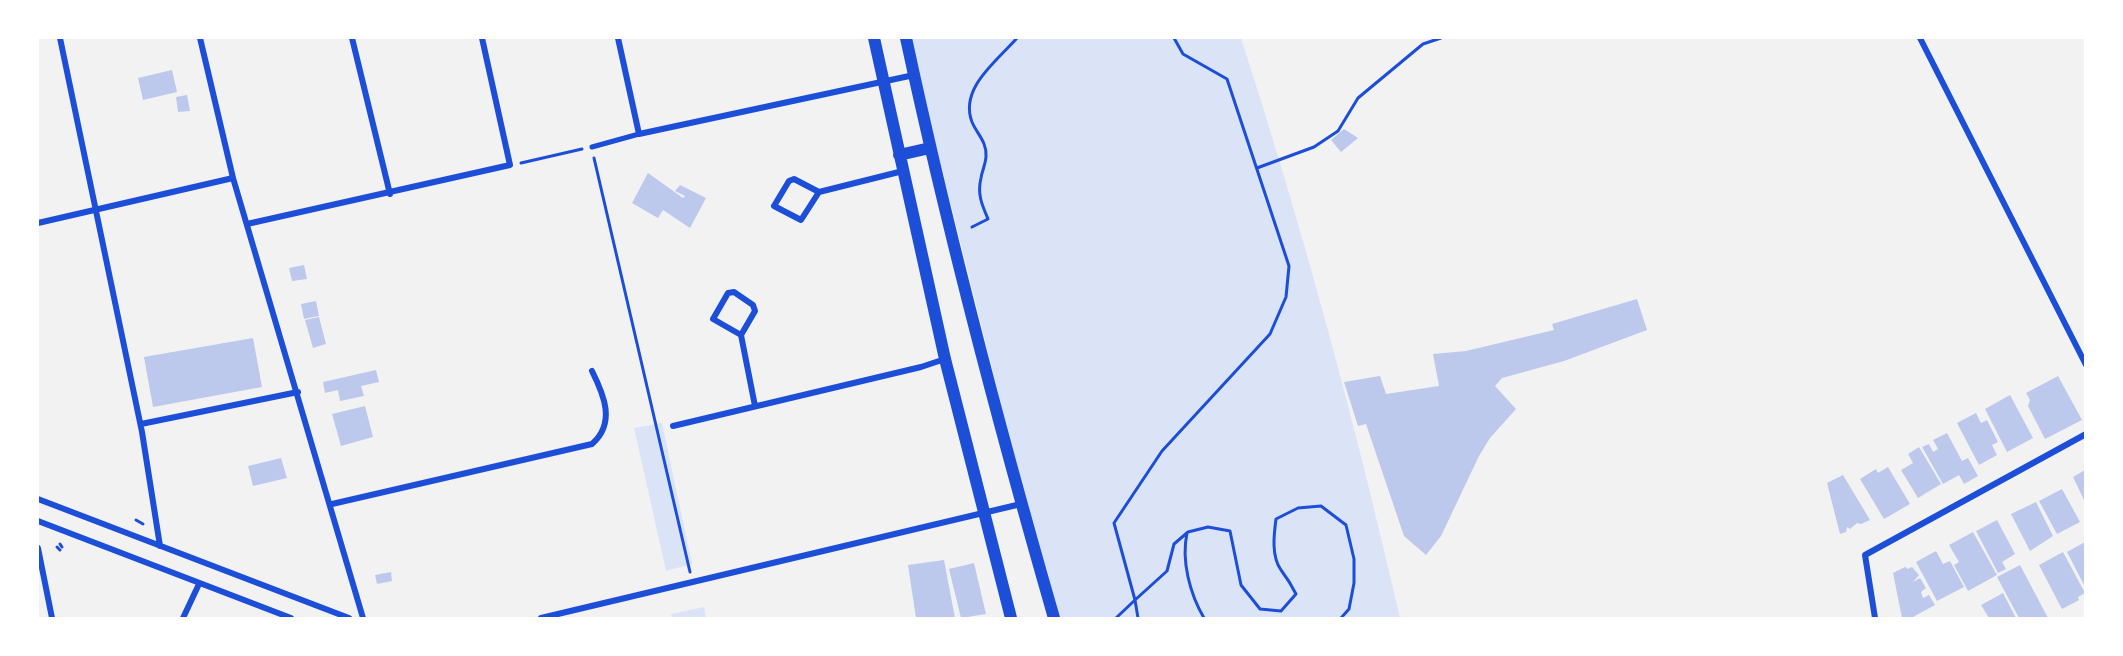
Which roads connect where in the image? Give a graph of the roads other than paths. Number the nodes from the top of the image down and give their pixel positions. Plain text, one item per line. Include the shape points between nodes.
1 (60, 38) edge
2 (200, 38) edge
3 (352, 38) edge
4 (482, 38) edge
5 (618, 38) edge
6 (874, 38) edge
7 (906, 38) edge
8 (1920, 38) edge
9 (914, 75) junction
10 (883, 80) junction
11 (639, 134) junction
12 (592, 147) road end
13 (930, 148) junction
14 (899, 155) junction
15 (903, 171) junction
16 (233, 178) junction
17 (819, 192) junction
18 (390, 194) junction
19 (96, 211) junction
20 (38, 223) edge
21 (247, 224) junction
22 (741, 335) junction
23 (945, 359) junction
24 (2085, 365) edge
25 (592, 371) dead end
26 (298, 392) junction
27 (755, 406) junction
28 (141, 424) junction
29 (673, 426) dead end
30 (2085, 434) edge
31 (38, 499) edge
32 (332, 504) junction
33 (1021, 504) junction
34 (984, 514) junction
35 (38, 521) edge
36 (160, 546) junction
37 (38, 548) edge
38 (199, 584) junction
39 (52, 618) edge
40 (183, 618) edge
41 (291, 618) edge
42 (349, 618) edge
43 (363, 618) edge
44 (541, 618) edge
45 (1011, 618) edge
46 (1054, 618) edge
47 (1875, 618) edge

1 - 19 street
2 - 16 street
3 - 18 street
4 - 18 street via 510,165
5 - 11 street
6 - 10 main road
7 - 9 main road
8 - 24 street
9 - 10 street
9 - 13 main road
10 - 11 street
10 - 14 main road
11 - 12 street
13 - 14 main road
13 - 33 main road
14 - 15 main road
15 - 17 street
15 - 23 main road
16 - 19 street
16 - 21 street
17 - 17 street via 794,179 774,206 801,220
18 - 21 street
19 - 20 street
19 - 28 street
21 - 26 street
22 - 22 street via 713,319 728,293 734,292 753,305 753,317
22 - 27 street
23 - 27 street
23 - 34 main road
25 - 32 street via 608,413 603,430 592,444
26 - 28 street
26 - 32 street
27 - 29 street
28 - 36 street
30 - 47 street via 1864,555
31 - 36 street
32 - 43 street
33 - 34 street
33 - 46 main road
34 - 44 street
34 - 45 main road
35 - 38 street
36 - 42 street
37 - 39 street
38 - 40 street
38 - 41 street

